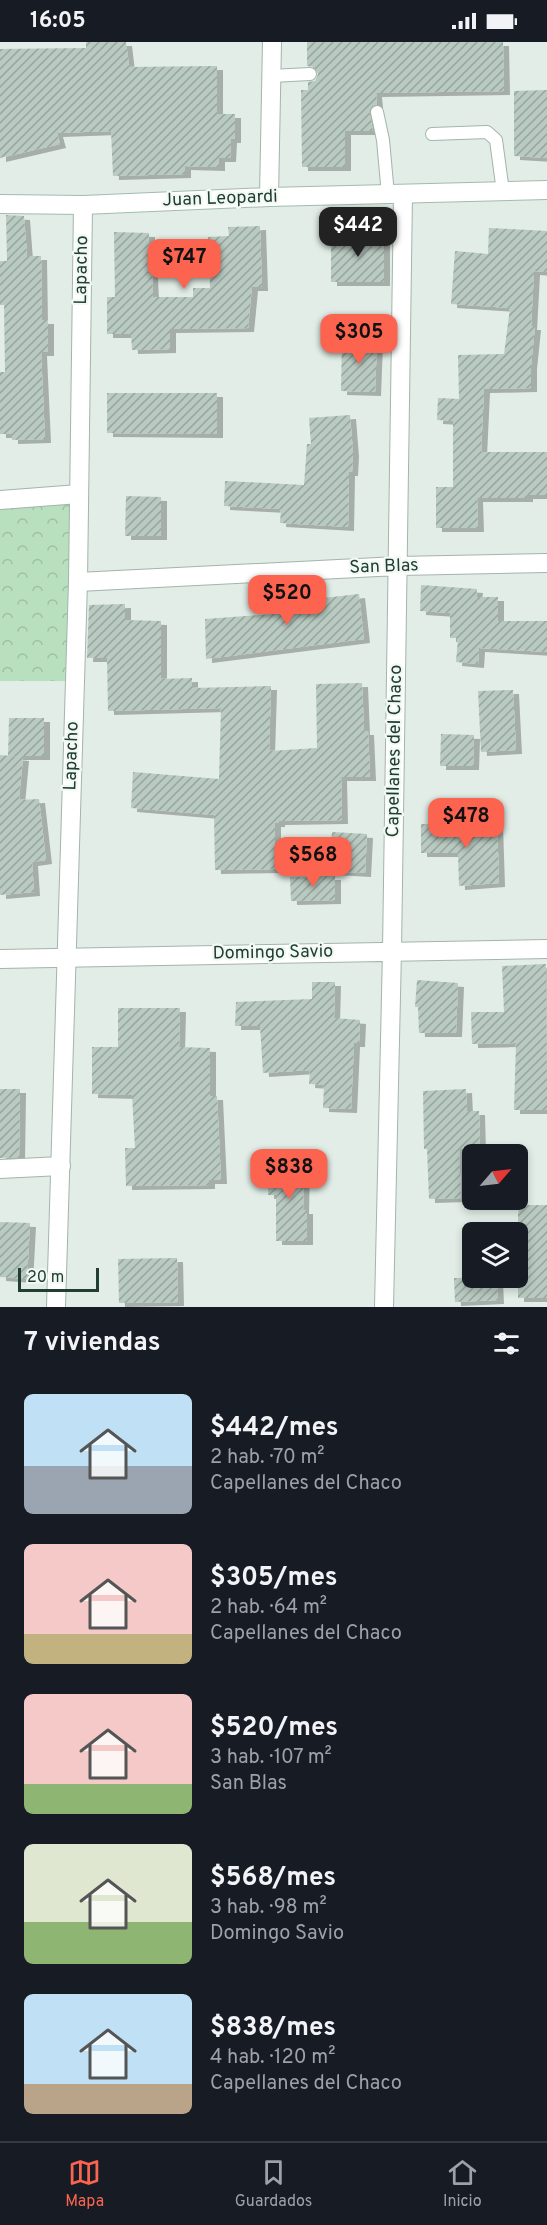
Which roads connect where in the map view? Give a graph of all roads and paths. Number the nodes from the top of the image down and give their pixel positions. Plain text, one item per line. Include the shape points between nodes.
1 (272, 42) edge
2 (310, 74) dead end
3 (271, 76) junction
4 (377, 112) dead end
5 (432, 134) dead end
6 (547, 190) edge
7 (503, 192) junction
8 (396, 195) junction
9 (269, 197) junction
10 (0, 204) edge
11 (83, 205) junction
12 (80, 494) junction
13 (0, 500) edge
14 (547, 562) edge
15 (398, 566) junction
16 (78, 582) junction
17 (547, 949) edge
18 (392, 951) junction
19 (67, 957) junction
20 (0, 959) edge
21 (61, 1166) junction
22 (0, 1168) edge
23 (56, 1307) edge
24 (384, 1307) edge

1 - 3 street
2 - 3 lane
3 - 9 street
4 - 8 lane
5 - 7 lane via 492,135
6 - 7 street, Juan Leopardi
7 - 8 street, Juan Leopardi
8 - 9 street, Juan Leopardi
8 - 15 street, Capellanes del Chaco
9 - 11 street, Juan Leopardi
10 - 11 street, Juan Leopardi
11 - 12 street, Lapacho
12 - 13 street
12 - 16 street, Lapacho
14 - 15 street, San Blas
15 - 16 street, San Blas
15 - 18 street, Capellanes del Chaco
16 - 19 street, Lapacho
17 - 18 street, Domingo Savio
18 - 19 street, Domingo Savio
18 - 24 street, Capellanes del Chaco
19 - 20 street, Domingo Savio
19 - 21 street, Lapacho
21 - 22 street
21 - 23 street, Lapacho

